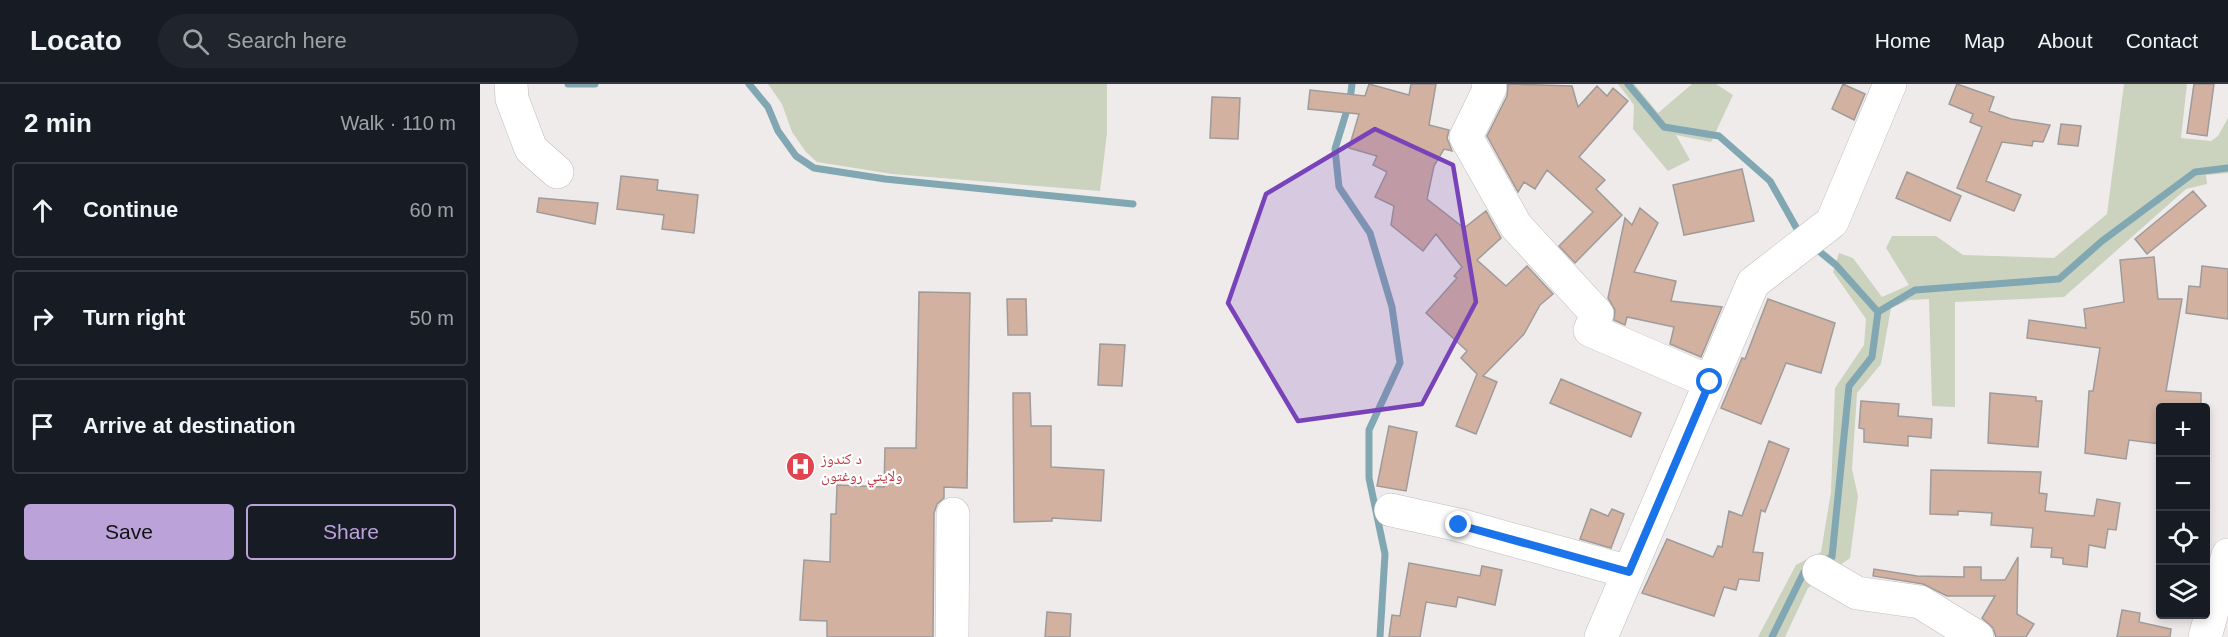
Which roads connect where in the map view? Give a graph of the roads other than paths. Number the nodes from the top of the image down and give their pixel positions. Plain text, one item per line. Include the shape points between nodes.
1 (511, 84) edge
2 (1488, 84) edge
3 (1890, 84) edge
4 (557, 172) dead end
5 (1710, 382) junction
6 (1391, 510) dead end
7 (953, 514) dead end
8 (2228, 555) edge
9 (1819, 571) dead end
10 (1629, 572) junction
11 (952, 637) edge
12 (1601, 637) edge
13 (1977, 637) edge
14 (2205, 637) edge

1 - 4 street via 512,99 531,149
2 - 5 street via 1490,88 1466,137 1516,226 1597,314 1590,330
3 - 5 street via 1832,222 1753,283
5 - 10 street
6 - 10 street
7 - 11 street
8 - 14 street
9 - 13 street via 1857,593 1920,602
10 - 12 street

